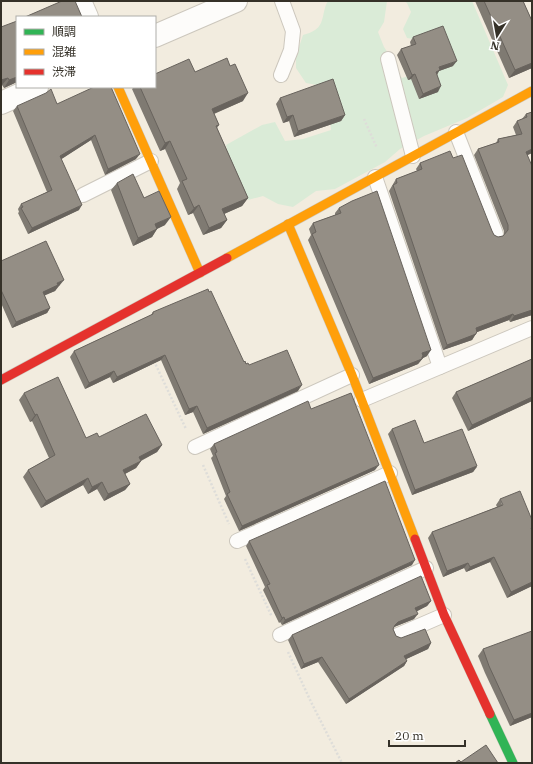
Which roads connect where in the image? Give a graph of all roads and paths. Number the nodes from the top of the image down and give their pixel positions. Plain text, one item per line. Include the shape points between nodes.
1 (80, 1) edge
2 (236, 1) edge
3 (282, 1) edge
4 (87, 16) edge
5 (156, 36) edge
6 (388, 59) dead end
7 (281, 75) dead end
8 (35, 88) edge
9 (118, 88) edge
10 (532, 90) edge
11 (1, 103) edge
12 (364, 119) dead end
13 (456, 132) junction
14 (413, 156) junction
15 (151, 161) junction
16 (381, 173) junction
17 (83, 195) dead end
18 (288, 224) junction
19 (496, 234) edge
20 (200, 273) junction
21 (532, 328) edge
22 (440, 367) junction
23 (352, 375) junction
24 (1, 380) edge
25 (362, 400) junction
26 (195, 447) dead end
27 (390, 473) junction
28 (237, 542) dead end
29 (426, 568) junction
30 (444, 615) junction
31 (280, 635) dead end
32 (398, 635) edge
33 (513, 763) edge

1 - 4 street
2 - 5 street
3 - 7 lane via 293,31 291,50
6 - 14 lane
8 - 11 street
9 - 15 street
10 - 13 street
12 - 16 path
13 - 14 street
13 - 19 lane
14 - 16 street
15 - 17 lane
15 - 20 street
16 - 18 street
16 - 22 lane
18 - 20 street
18 - 23 street
20 - 24 street
21 - 22 lane
22 - 25 lane
23 - 25 street
23 - 26 lane
25 - 27 street
27 - 28 lane
27 - 29 street
29 - 30 street
29 - 31 lane
30 - 32 lane
30 - 33 street

